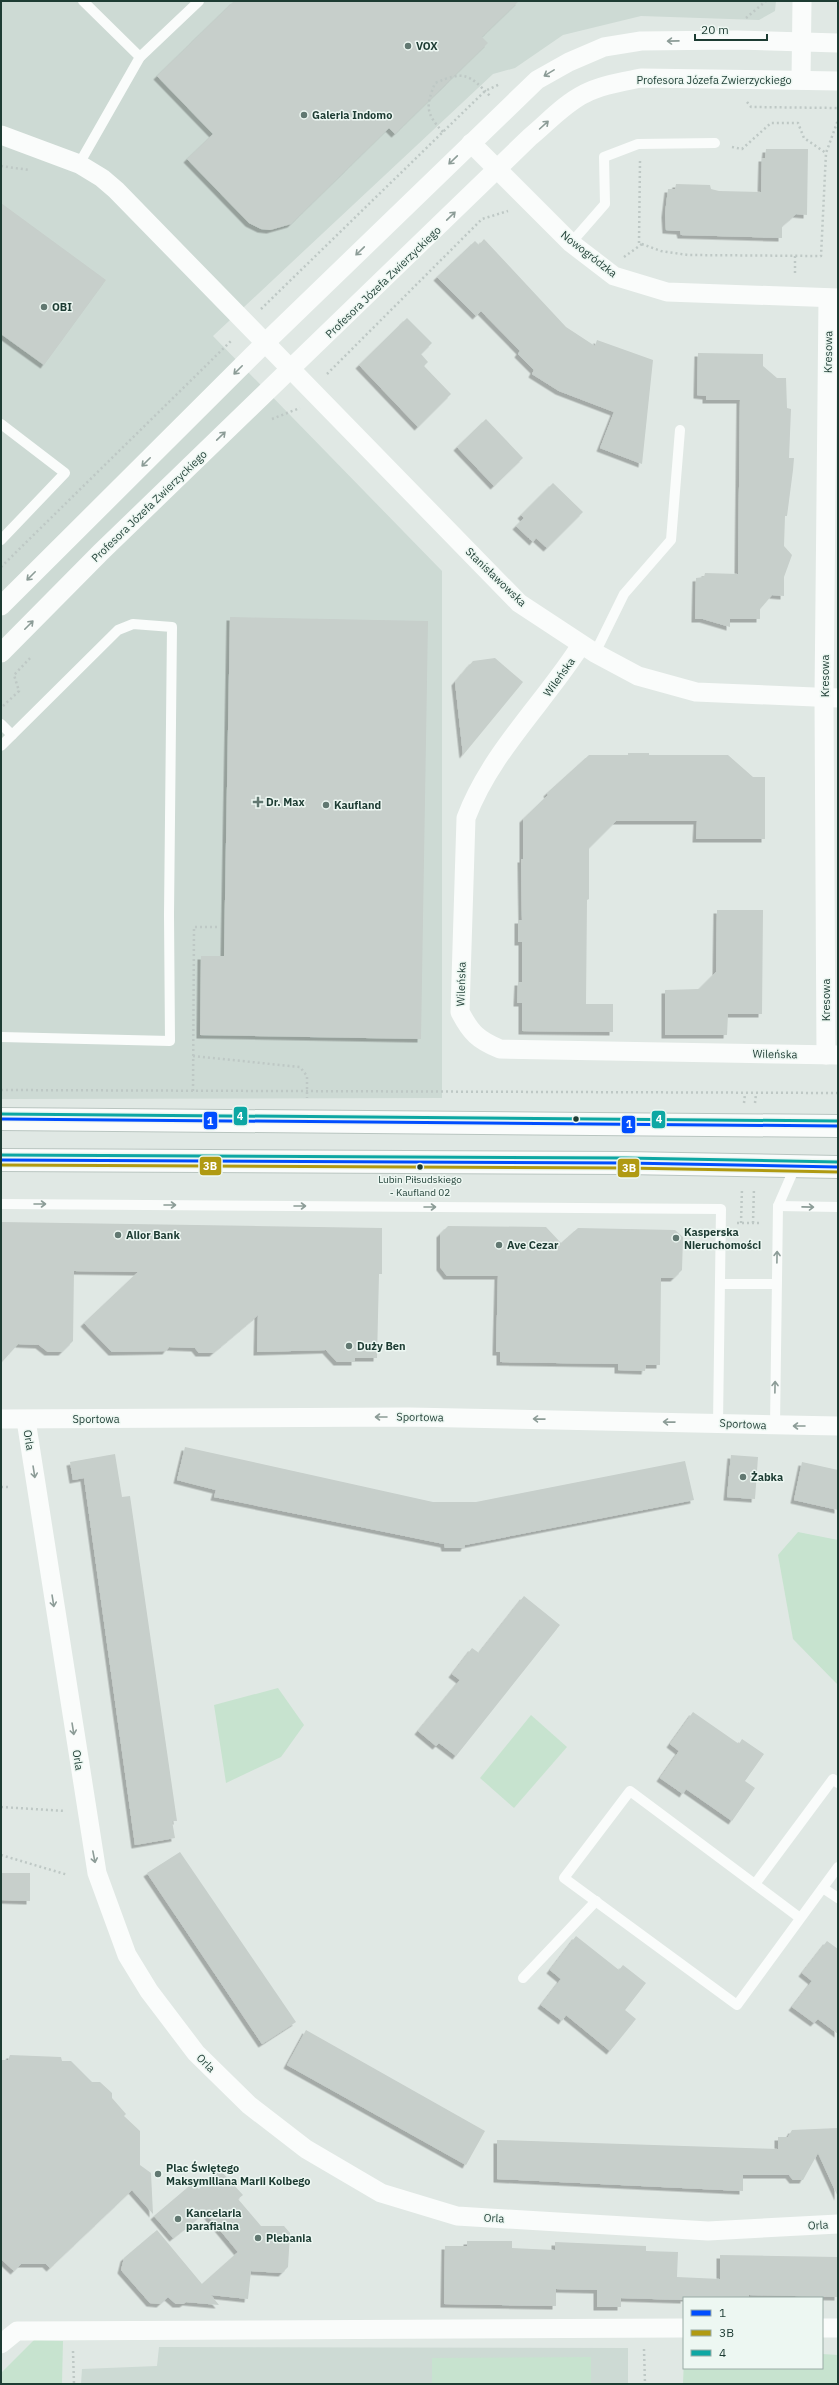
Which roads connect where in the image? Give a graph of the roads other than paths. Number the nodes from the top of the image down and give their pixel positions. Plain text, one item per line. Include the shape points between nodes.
1 (83, 1) edge
2 (199, 1) edge
3 (802, 1) edge
4 (801, 42) junction
5 (838, 43) edge
6 (140, 57) junction
7 (801, 80) junction
8 (838, 81) edge
9 (1, 135) edge
10 (471, 143) junction
11 (715, 143) road end
12 (1, 148) edge
13 (40, 150) junction
14 (79, 164) junction
15 (498, 170) junction
16 (571, 243) junction
17 (833, 298) edge
18 (266, 342) junction
19 (291, 369) junction
20 (1, 424) edge
21 (680, 430) dead end
22 (1, 540) edge
23 (1, 606) edge
24 (588, 649) junction
25 (1, 653) edge
26 (831, 698) edge
27 (1, 724) edge
28 (12, 735) junction
29 (1, 746) edge
30 (1, 1037) edge
31 (832, 1055) edge
32 (1, 1119) edge
33 (838, 1126) edge
34 (1, 1160) edge
35 (795, 1167) junction
36 (838, 1167) edge
37 (1, 1204) edge
38 (778, 1206) junction
39 (838, 1207) edge
40 (721, 1284) junction
41 (776, 1284) junction
42 (1, 1419) edge
43 (26, 1420) junction
44 (718, 1423) junction
45 (775, 1426) junction
46 (838, 1426) edge
47 (838, 1783) edge
48 (838, 1867) edge
49 (755, 1884) junction
50 (823, 1888) junction
51 (838, 1898) edge
52 (596, 1901) junction
53 (800, 1918) junction
54 (523, 1978) dead end
55 (838, 2224) edge
56 (683, 2328) edge
57 (823, 2328) edge
58 (838, 2328) edge
59 (1, 2344) edge

1 - 6 lane
2 - 6 lane
3 - 4 street
4 - 5 street
4 - 7 street
4 -> 10 street via 641,41 604,47 569,62 537,80
6 - 14 lane
7 - 8 street, Profesora Józefa Zwierzyckiego
15 -> 7 street, Profesora Józefa Zwierzyckiego via 563,109 583,94 612,84 641,78
9 - 13 street, Stanisławowska
10 - 15 street, Nowogródzka
10 -> 18 street
11 - 16 lane via 638,144 604,157 605,204
12 - 13 street
13 - 14 street, Stanisławowska
14 - 18 street, Stanisławowska via 116,190
15 - 16 street, Nowogródzka
19 -> 15 street, Profesora Józefa Zwierzyckiego
16 - 17 street, Nowogródzka via 614,276 667,292
17 - 26 street, Kresowa
18 - 19 street, Stanisławowska
18 -> 23 street
19 - 24 street, Stanisławowska via 519,603
25 -> 19 street, Profesora Józefa Zwierzyckiego via 101,552
20 - 22 lane via 66,473
21 - 24 lane via 671,540 624,594
24 - 26 street, Stanisławowska via 638,676 696,692
24 - 31 street, Wileńska via 563,673 497,758 476,790 466,818 460,1012 468,1028 482,1042 500,1049
26 - 31 street, Kresowa
27 - 28 lane
28 - 29 lane
28 - 30 lane via 118,630 133,624 172,627 168,915 170,1041
32 - 33 street
34 - 35 street via 626,1163
35 - 36 street
35 - 38 lane
37 -> 40 lane via 721,1209
38 -> 39 lane
41 -> 38 lane
40 - 41 lane
40 - 44 lane
45 -> 41 lane
42 - 43 street, Sportowa
44 -> 43 street, Sportowa via 409,1417
43 -> 55 street, Orla via 97,1873 127,1955 149,1992 196,2053 249,2105 306,2149 381,2193 457,2216 708,2231
44 - 45 street, Sportowa
46 -> 45 street, Sportowa
47 - 49 lane via 833,1779
48 - 50 lane
49 - 52 lane via 630,1791 564,1878
49 - 53 lane
50 - 51 lane
50 - 53 lane
52 - 53 lane via 737,2005
52 - 54 lane
56 - 59 street via 18,2331
57 - 58 street

